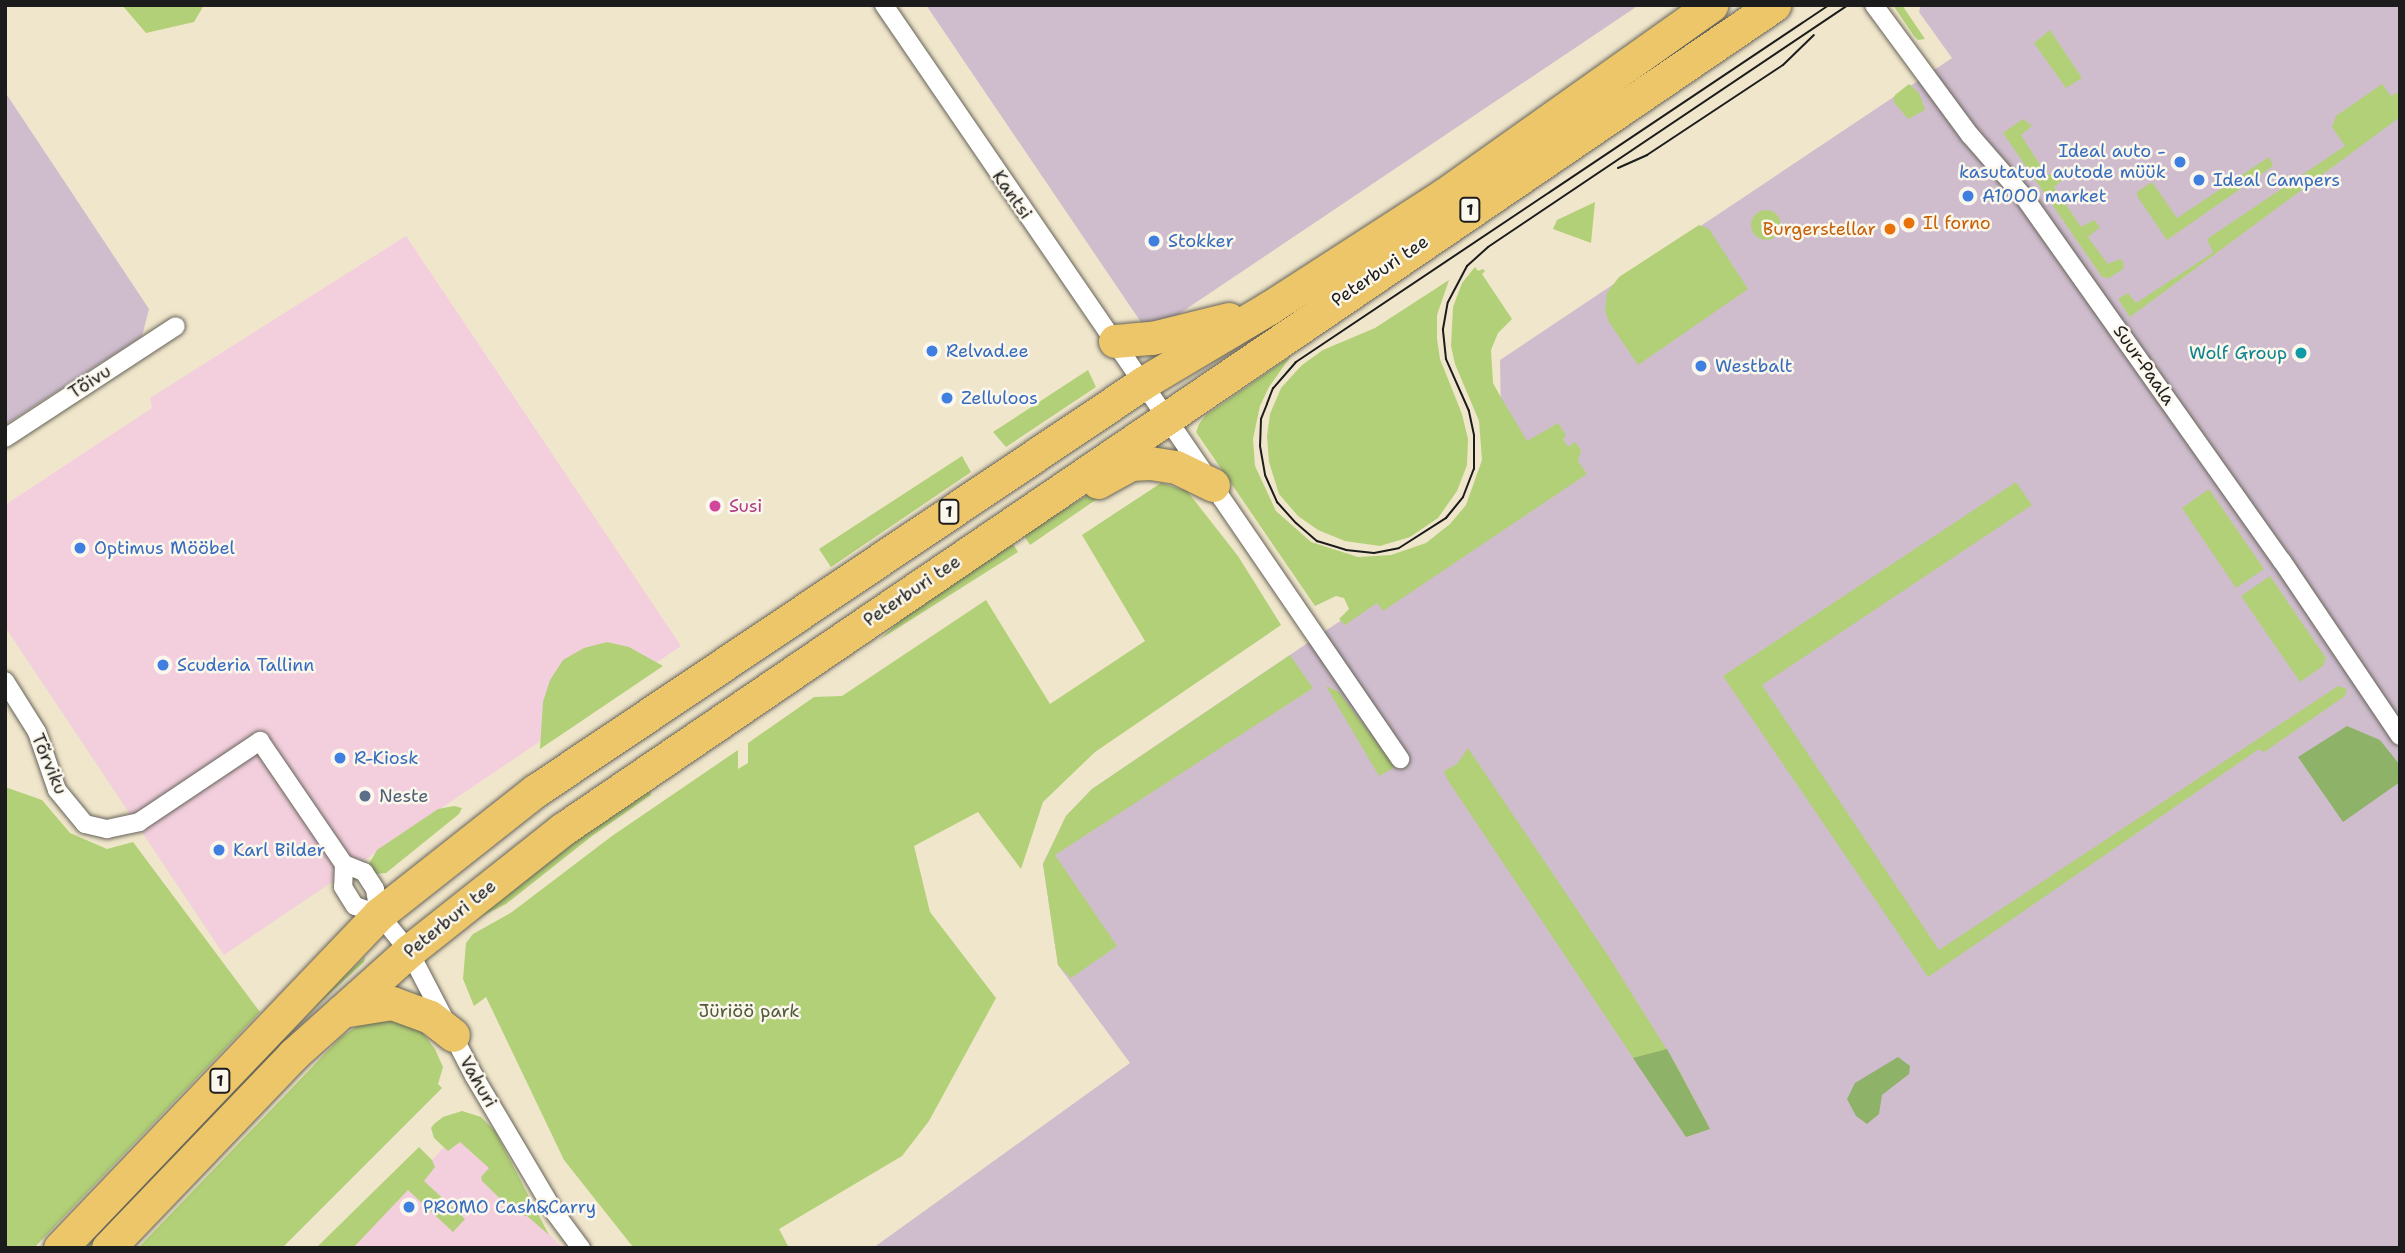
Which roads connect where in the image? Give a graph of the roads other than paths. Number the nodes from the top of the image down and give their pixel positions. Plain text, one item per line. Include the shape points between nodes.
1 (884, 5) edge
2 (1711, 5) edge
3 (1774, 5) edge
4 (1874, 5) edge
5 (1269, 308) junction
6 (176, 326) dead end
7 (1115, 341) junction
8 (1143, 383) junction
9 (1166, 416) junction
10 (5, 438) edge
11 (1213, 485) junction
12 (1007, 526) junction
13 (5, 681) edge
14 (2400, 736) edge
15 (1400, 758) dead end
16 (344, 864) junction
17 (379, 914) junction
18 (409, 951) junction
19 (342, 1011) junction
20 (453, 1035) junction
21 (60, 1248) edge
22 (108, 1248) edge
23 (581, 1248) edge

1 - 7 street, Kantsi
2 - 5 highway, Peterburi tee / 1 via 1444,195
3 - 9 highway, Peterburi tee / 1
4 - 14 street, Suur-Paala via 1970,135 2024,197 2290,572
5 - 7 highway via 1152,338
5 - 8 highway, Peterburi tee / 1
6 - 10 street, Tõivu
7 - 8 street, Kantsi
8 - 9 street, Kantsi
8 - 17 highway, Peterburi tee / 1 via 535,791
9 - 11 street, Kantsi
9 - 12 highway, Peterburi tee / 1
11 - 12 highway via 1176,467 1130,464
11 - 15 street, Kantsi
12 - 18 highway, Peterburi tee / 1 via 563,829
13 - 16 street, Tõrviku via 37,732 57,790 85,824 107,829 139,822 260,741
16 - 17 street via 364,872 375,889
16 - 17 street via 343,887 355,906
17 - 18 street, Vahuri
17 - 21 highway, Peterburi tee / 1
18 - 19 highway, Peterburi tee / 1
18 - 20 street, Vahuri
19 - 20 highway via 392,1003 430,1017
19 - 22 highway, Peterburi tee / 1 via 294,1054
20 - 23 street, Vahuri via 549,1202

